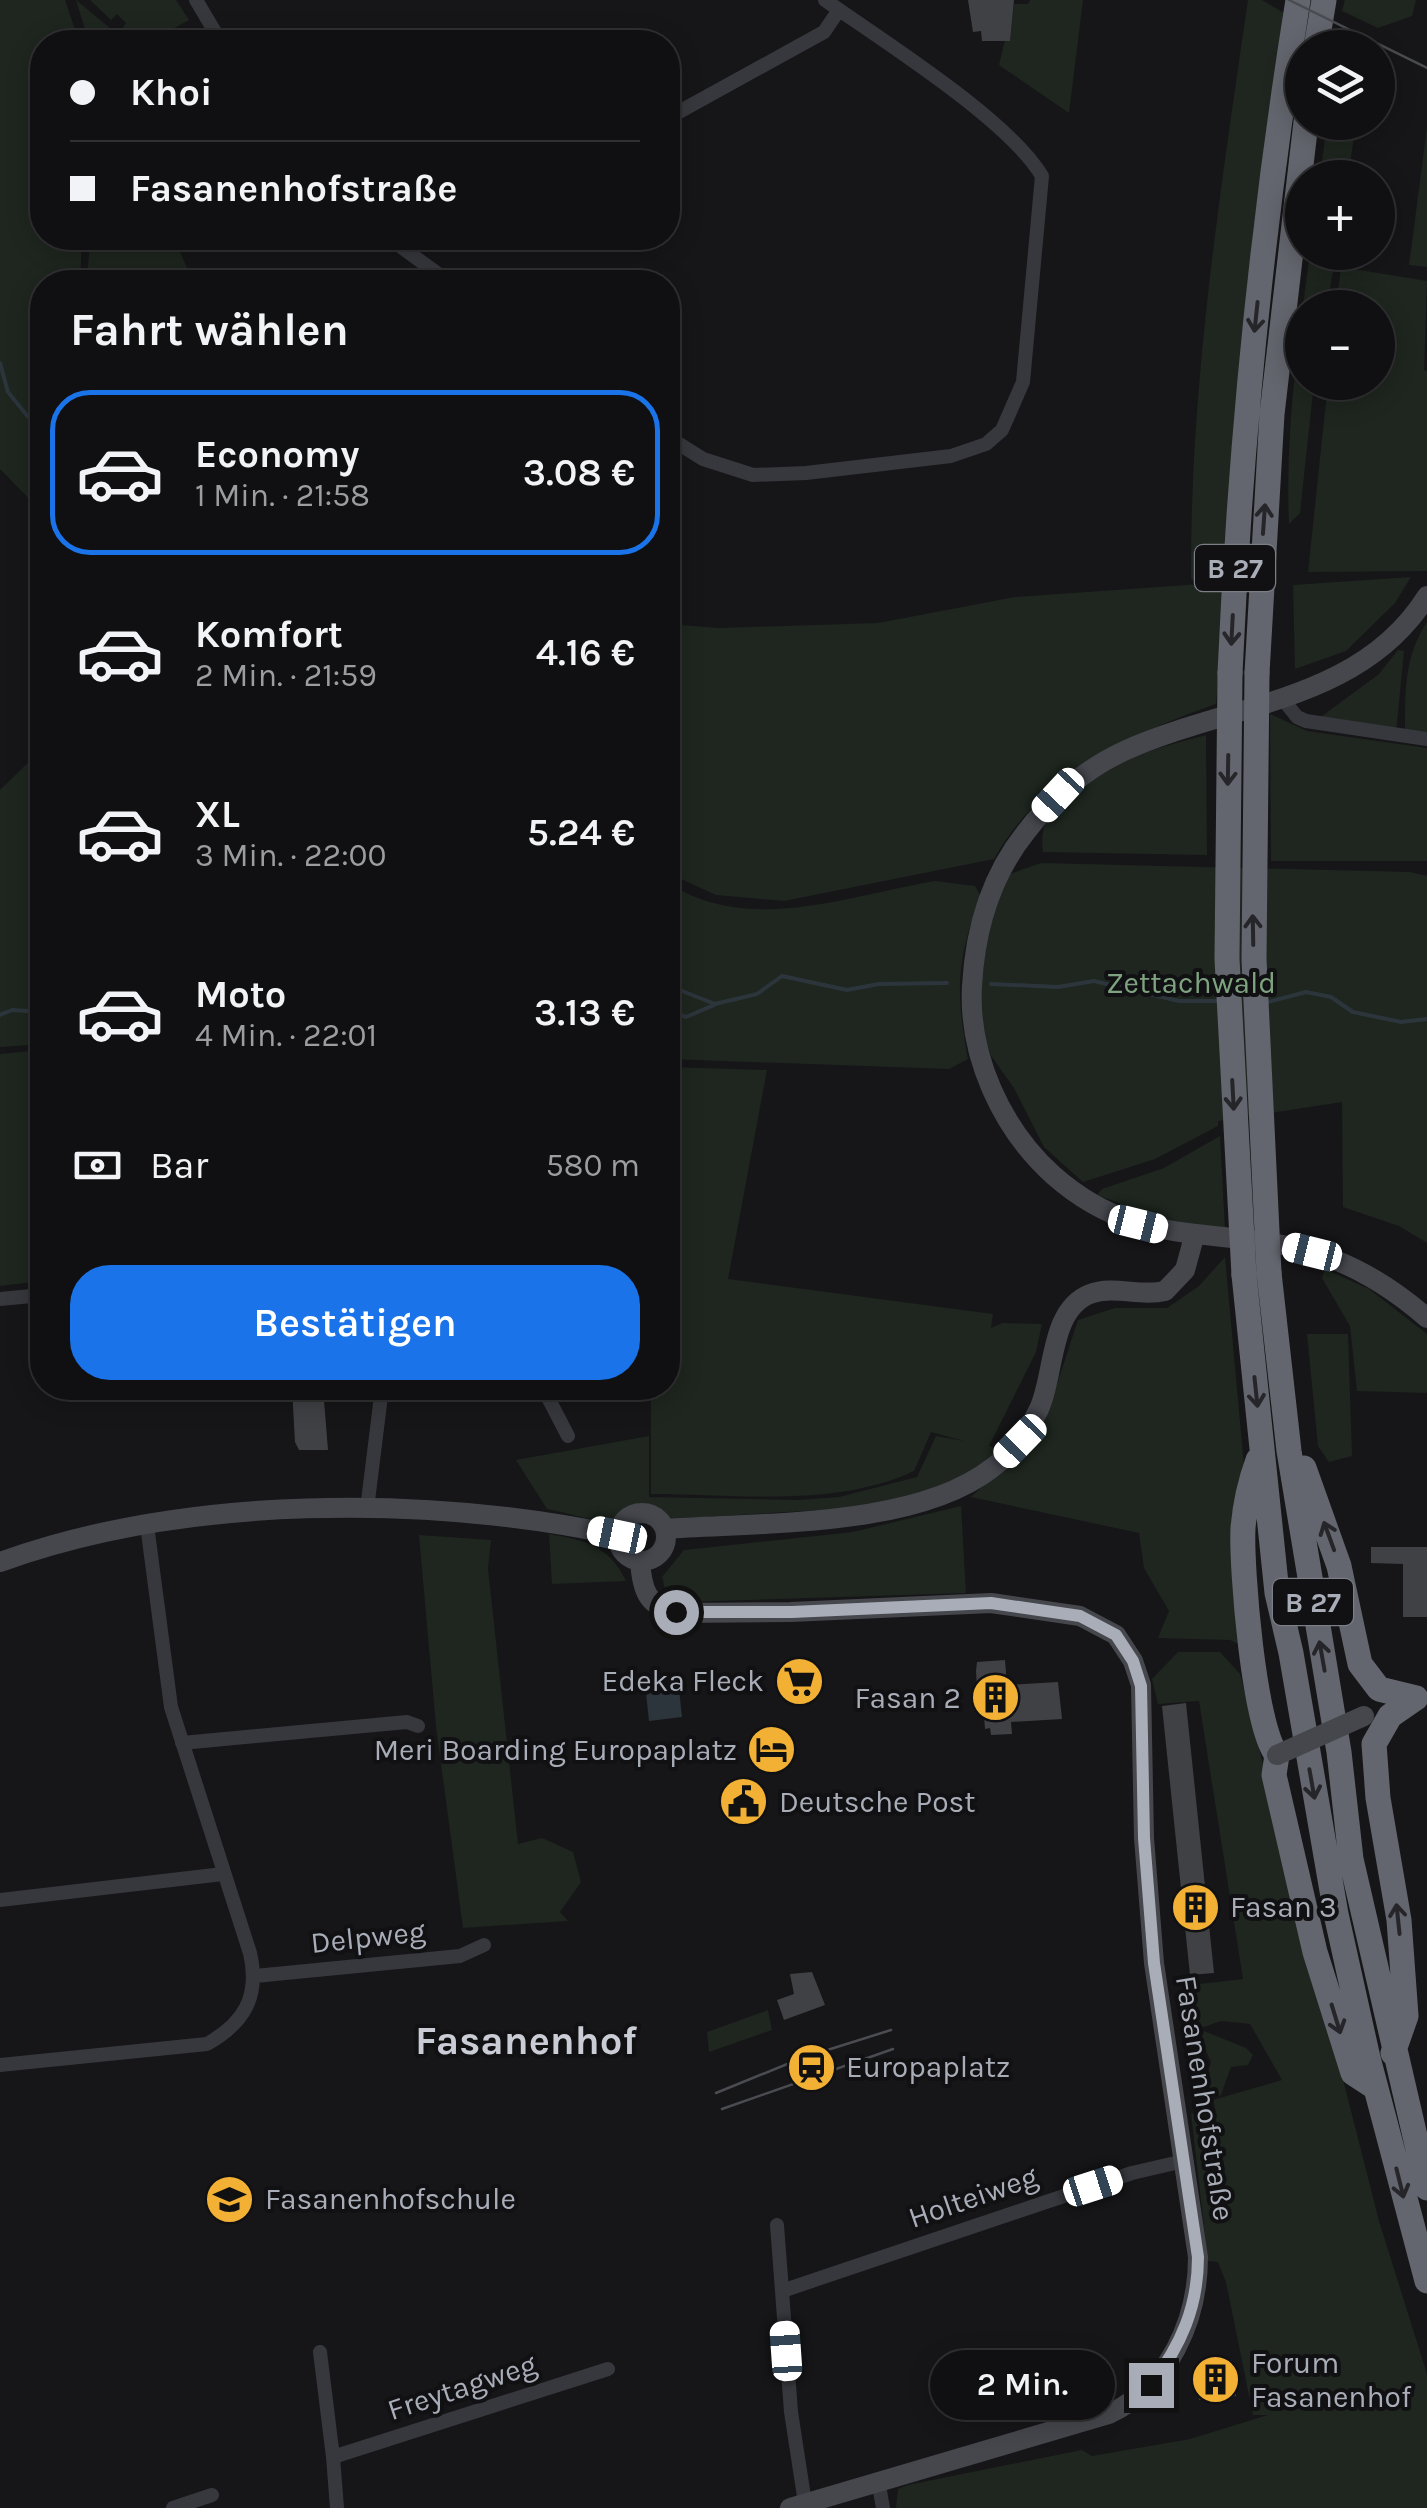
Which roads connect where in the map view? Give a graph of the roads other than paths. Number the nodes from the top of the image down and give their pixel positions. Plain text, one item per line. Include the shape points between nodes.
1 (196, 0) edge
2 (825, 0) edge
3 (1298, 0) edge
4 (1324, 0) edge
5 (838, 10) junction
6 (215, 30) edge
7 (1319, 30) edge
8 (680, 111) edge
9 (1304, 140) edge
10 (405, 250) edge
11 (433, 270) edge
12 (680, 444) edge
13 (1427, 596) edge
14 (1282, 698) junction
15 (1427, 739) edge
16 (1194, 1237) junction
17 (1257, 1274) junction
18 (30, 1296) edge
19 (0, 1300) edge
20 (1427, 1318) edge
21 (381, 1400) edge
22 (548, 1400) edge
23 (568, 1436) dead end
24 (1262, 1451) junction
25 (1288, 1451) junction
26 (367, 1510) junction
27 (147, 1524) junction
28 (666, 1529) junction
29 (617, 1535) junction
30 (640, 1561) junction
31 (0, 1562) edge
32 (1421, 1696) edge
33 (418, 1726) dead end
34 (182, 1743) junction
35 (1276, 1755) junction
36 (222, 1874) junction
37 (0, 1900) edge
38 (484, 1944) dead end
39 (256, 1976) junction
40 (1393, 2053) junction
41 (0, 2065) edge
42 (1376, 2088) junction
43 (1184, 2161) junction
44 (1427, 2188) edge
45 (777, 2225) dead end
46 (1427, 2281) edge
47 (782, 2290) junction
48 (320, 2352) dead end
49 (608, 2369) dead end
50 (333, 2457) junction
51 (878, 2480) junction
52 (212, 2494) dead end
53 (797, 2506) edge
54 (173, 2508) edge
55 (337, 2508) edge
56 (883, 2508) edge

1 - 6 street
2 - 5 street
3 -> 17 highway, B 27, bridge via 1248,393 1230,673 1228,960
4 - 7 highway
5 - 8 street via 824,32
5 - 12 street via 976,111 1025,152 1042,176 1024,382 1002,430 986,444 951,456 769,475 724,469
17 -> 9 highway, B 27, bridge via 1256,673 1272,414
10 - 11 street
13 - 14 street via 1368,659
14 - 15 street via 1306,721
14 - 16 street via 1123,751 1080,776 1017,843 994,883 978,935 971,998 975,1035 1004,1116 1026,1150 1110,1213
16 - 20 street via 1312,1252 1376,1280
16 - 28 street via 1185,1270 1166,1291 1107,1290 1072,1307 1038,1411 1020,1441 962,1488 869,1514
17 -> 24 highway, B 27
17 - 25 highway, B 27
18 - 19 street
21 - 26 street
22 - 23 street
24 - 35 highway via 1249,1484 1243,1549 1259,1699
24 -> 42 highway, B 27 via 1277,1593 1336,1914
32 -> 25 highway, B 27 via 1379,1689 1360,1664 1331,1536 1304,1467
40 -> 25 highway, B 27 via 1351,1859
26 - 27 street via 281,1510
26 - 29 street via 538,1518
27 - 31 street
27 - 34 street via 161,1648
28 - 29 street via 639,1512
28 - 30 street via 661,1552
29 - 30 street via 623,1553
30 - 43 street, Fasanenhofstraße via 646,1597 659,1609 1028,1606 1080,1616 1116,1635 1141,1686 1151,1935
32 - 35 street, bridge
40 -> 32 highway, B 27 via 1406,2016 1374,1744 1390,1716
33 - 34 street
34 - 36 street
35 -> 42 highway via 1274,1775 1315,1952 1352,2073
36 - 37 street
36 - 39 street
38 - 39 street, Delpweg via 460,1956
39 - 41 street via 242,2017 207,2044
40 - 44 highway, B 27
42 -> 46 highway, B 27
43 - 47 street, Holteiweg
43 - 51 street, Fasanenhofstraße via 1198,2257 1195,2296 1178,2346 1151,2385 1110,2414
45 - 47 street
47 - 53 street
48 - 50 street
49 - 50 street, Freytagweg
50 - 55 street
51 - 53 street, Fasanenhofstraße
51 - 56 street
52 - 54 street

